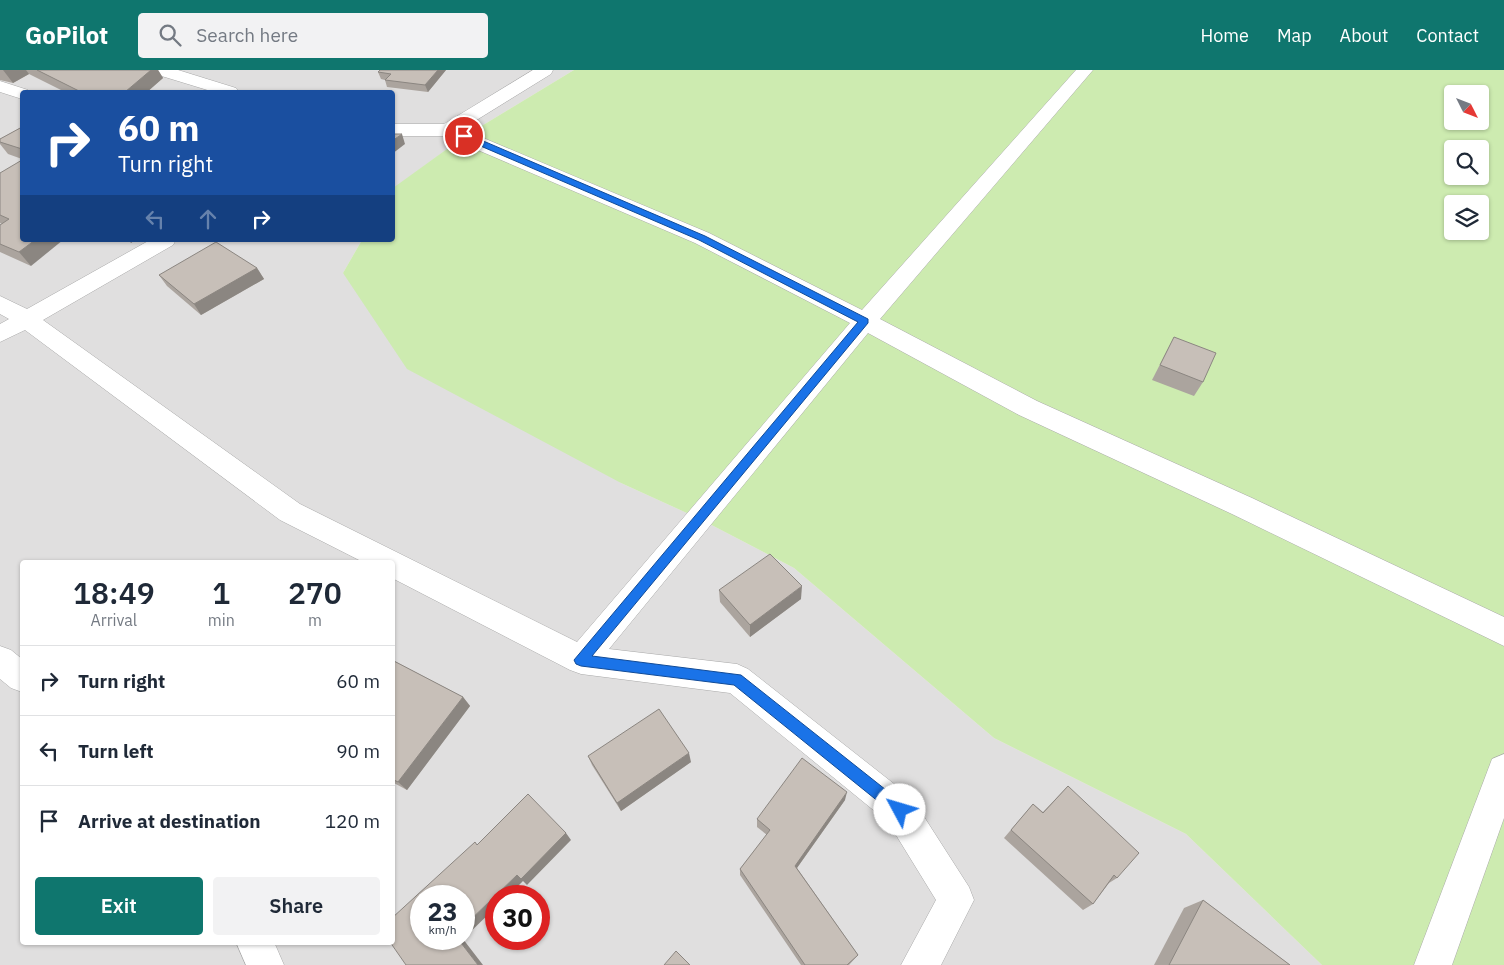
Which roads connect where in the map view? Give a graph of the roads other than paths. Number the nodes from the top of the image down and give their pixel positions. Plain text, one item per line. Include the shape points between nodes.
1 (161, 70) edge
2 (545, 70) edge
3 (1085, 70) edge
4 (0, 86) edge
5 (224, 90) edge
6 (20, 93) edge
7 (395, 130) edge
8 (448, 130) junction
9 (162, 242) edge
10 (0, 304) edge
11 (25, 318) junction
12 (864, 321) junction
13 (0, 334) edge
14 (385, 560) edge
15 (395, 566) edge
16 (1504, 632) edge
17 (0, 660) edge
18 (581, 660) junction
19 (20, 676) edge
20 (1504, 771) edge
21 (256, 945) edge
22 (265, 965) edge
23 (920, 965) edge
24 (1433, 965) edge

1 - 5 street
2 - 8 street
3 - 12 street
4 - 6 street
7 - 8 street
8 - 12 street via 702,238
9 - 11 street
10 - 11 street
11 - 13 street
11 - 14 street via 290,512
12 - 16 street via 1028,408
12 - 18 street
15 - 18 street
17 - 19 street
18 - 23 street via 736,679 900,810 956,900
20 - 24 street
21 - 22 street

